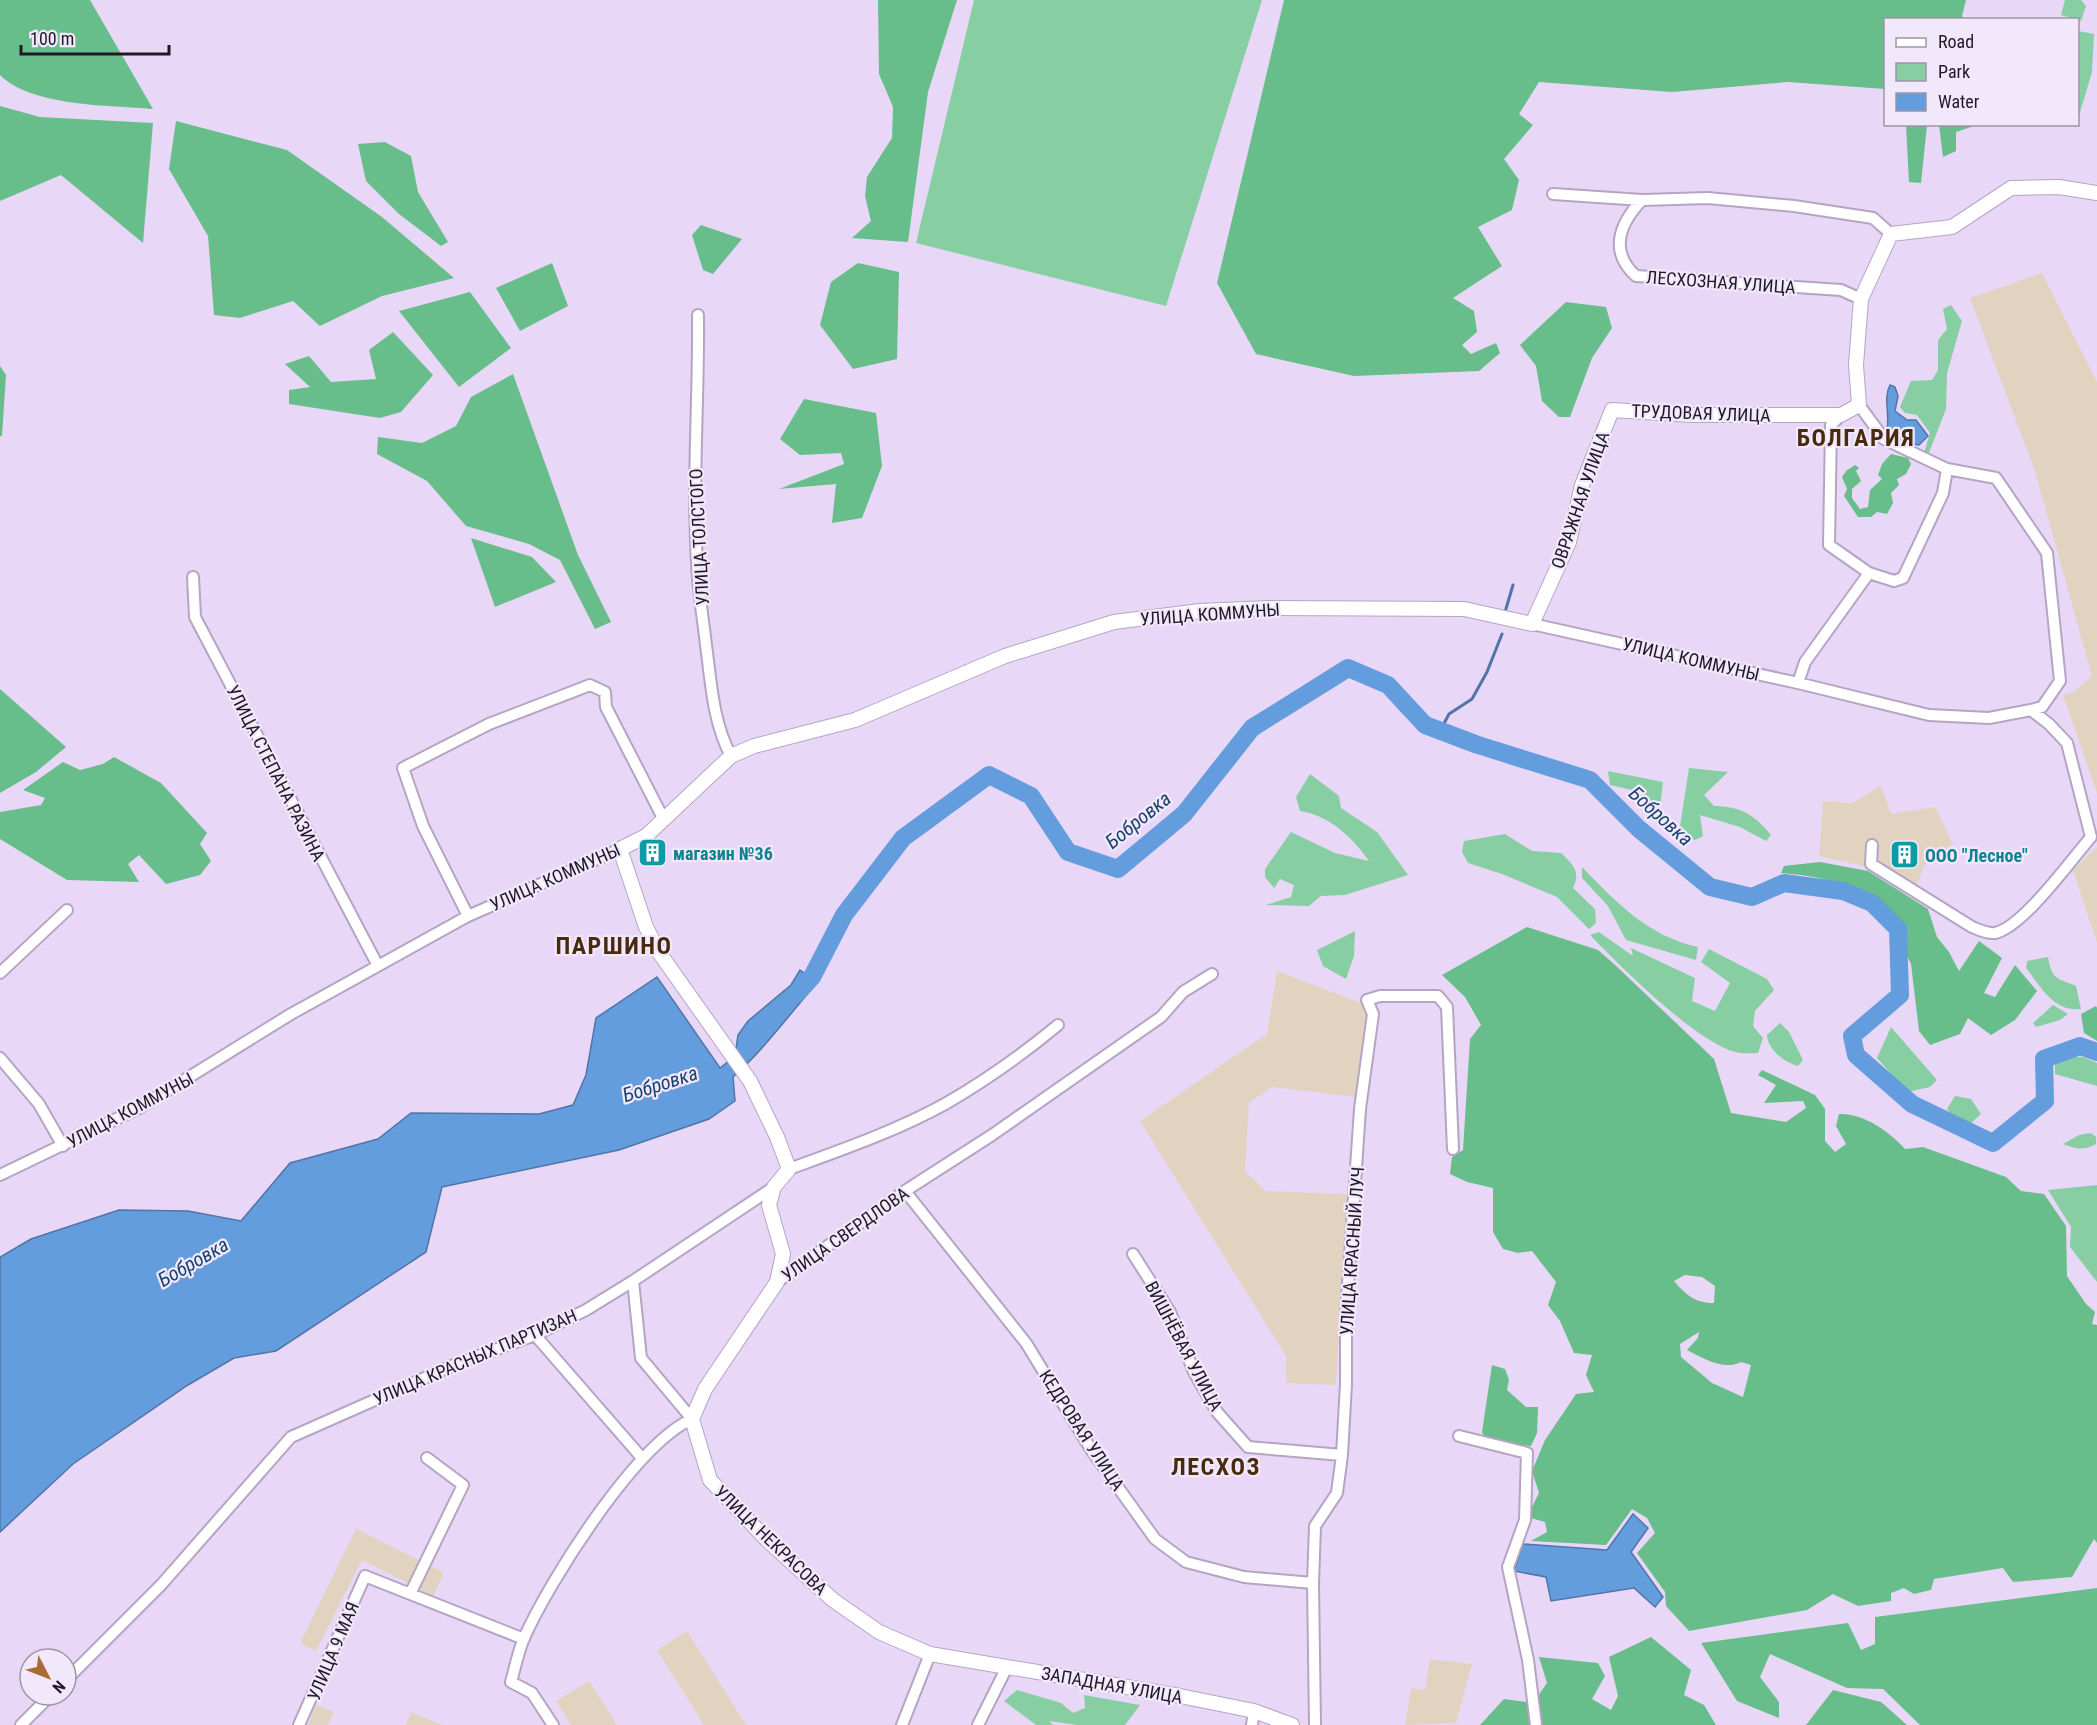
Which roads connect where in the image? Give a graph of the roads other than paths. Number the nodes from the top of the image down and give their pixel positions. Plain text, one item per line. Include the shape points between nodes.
1 (2097, 193) edge
2 (1553, 194) dead end
3 (1642, 200) junction
4 (1891, 234) junction
5 (1861, 299) junction
6 (698, 315) dead end
7 (1859, 405) junction
8 (1612, 410) joint
9 (1840, 415) junction
10 (1947, 469) junction
11 (1869, 573) junction
12 (193, 577) dead end
13 (1532, 624) junction
14 (1798, 683) junction
15 (2031, 710) junction
16 (731, 756) junction
17 (663, 818) junction
18 (1872, 846) dead end
19 (620, 849) junction
20 (67, 910) dead end
21 (468, 916) junction
22 (377, 964) junction
23 (0, 973) edge
24 (1212, 974) dead end
25 (1058, 1025) dead end
26 (0, 1058) edge
27 (63, 1146) junction
28 (1453, 1149) dead end
29 (789, 1169) junction
30 (0, 1175) edge
31 (774, 1187) junction
32 (905, 1191) junction
33 (1133, 1254) dead end
34 (633, 1281) junction
35 (777, 1282) junction
36 (535, 1335) junction
37 (692, 1419) junction
38 (1459, 1436) dead end
39 (1342, 1455) junction
40 (427, 1458) dead end
41 (642, 1458) junction
42 (1313, 1583) junction
43 (411, 1592) junction
44 (524, 1639) junction
45 (930, 1654) junction
46 (1007, 1667) junction
47 (78, 1668) edge
48 (39, 1707) edge
49 (1254, 1711) junction
50 (21, 1725) edge
51 (299, 1725) edge
52 (553, 1725) edge
53 (902, 1725) edge
54 (978, 1725) edge
55 (1252, 1725) edge
56 (1292, 1725) edge
57 (1315, 1725) edge
58 (1536, 1725) edge

1 - 4 street via 2059,187 2011,188 1952,227
2 - 3 street
3 - 4 street via 1708,198 1794,206 1873,218
3 - 5 street, ЛЕСХОЗНАЯ УЛИЦА via 1630,212 1617,244 1624,266 1636,276 1841,290
4 - 5 street
5 - 7 street via 1856,365
6 - 16 street, УЛИЦА ТОЛСТОГО via 697,564 711,686 721,737
7 - 9 street, ТРУДОВАЯ УЛИЦА
7 - 10 street via 1884,439
8 - 9 street, ТРУДОВАЯ УЛИЦА via 1692,415
8 - 13 street, ОВРАЖНАЯ УЛИЦА via 1582,485 1569,542
9 - 11 street via 1831,425 1829,545
10 - 11 street via 1943,493 1903,578 1894,581
10 - 15 street via 1996,478 2047,553 2060,681 2042,707
11 - 14 street via 1805,662
12 - 22 street, УЛИЦА СТЕПАНА РАЗИНА via 195,617
13 - 14 street, УЛИЦА КОММУНЫ
13 - 16 street, УЛИЦА КОММУНЫ via 1464,609 1269,608 1156,615 1114,622 1005,656 855,720 754,746
14 - 15 street, УЛИЦА КОММУНЫ via 1929,716 1989,718
15 - 18 street via 2067,742 2091,837 2014,924 1995,933 1972,927 1871,864
16 - 17 street, УЛИЦА КОММУНЫ
17 - 19 street, УЛИЦА КОММУНЫ via 646,836
17 - 21 street via 606,707 605,692 590,685 489,724 403,768 423,826
19 - 21 street, УЛИЦА КОММУНЫ
19 - 29 street via 658,951 750,1082
20 - 23 street
21 - 22 street, УЛИЦА КОММУНЫ
22 - 27 street, УЛИЦА КОММУНЫ via 139,1108
24 - 32 street, УЛИЦА СВЕРДЛОВА via 1183,992 1161,1017
25 - 29 street via 1024,1053 945,1104 853,1146
26 - 27 street via 39,1104
27 - 30 street, УЛИЦА КОММУНЫ
28 - 39 street, УЛИЦА КРАСНЫЙ ЛУЧ via 1447,1007 1438,996 1380,996 1367,1000 1373,1014 1364,1069 1348,1272
29 - 31 street, УЛИЦА КРАСНЫХ ПАРТИЗАН
31 - 34 street, УЛИЦА КРАСНЫХ ПАРТИЗАН
31 - 35 street via 769,1205 783,1254
32 - 35 street, УЛИЦА СВЕРДЛОВА
32 - 42 street, КЕДРОВАЯ УЛИЦА via 1026,1342 1092,1451 1155,1539 1186,1562 1244,1577
33 - 39 street, ВИШНЁВАЯ УЛИЦА via 1170,1312 1194,1372 1216,1412 1248,1447
34 - 36 street, УЛИЦА КРАСНЫХ ПАРТИЗАН
34 - 37 street, УЛИЦА НЕКРАСОВА via 641,1358
35 - 37 street, УЛИЦА СВЕРДЛОВА via 705,1389
36 - 41 street
36 - 47 street, УЛИЦА КРАСНЫХ ПАРТИЗАН via 454,1365 291,1437 161,1585
37 - 41 street via 676,1426
37 - 45 street, УЛИЦА НЕКРАСОВА via 710,1480 767,1540 833,1600 879,1632
38 - 58 street via 1527,1453 1525,1520 1508,1567 1528,1660
39 - 42 street, УЛИЦА КРАСНЫЙ ЛУЧ via 1337,1493 1315,1526
40 - 43 street via 463,1485
41 - 44 street via 576,1549
42 - 57 street, УЛИЦА КРАСНЫЙ ЛУЧ
43 - 44 street
43 - 51 street, УЛИЦА 9 МАЯ via 365,1576
44 - 52 street via 511,1682 532,1693
45 - 46 street, ЗАПАДНАЯ УЛИЦА
45 - 53 street
46 - 49 street, ЗАПАДНАЯ УЛИЦА
46 - 54 street
48 - 50 street
49 - 55 street
49 - 56 street, ЗАПАДНАЯ УЛИЦА

